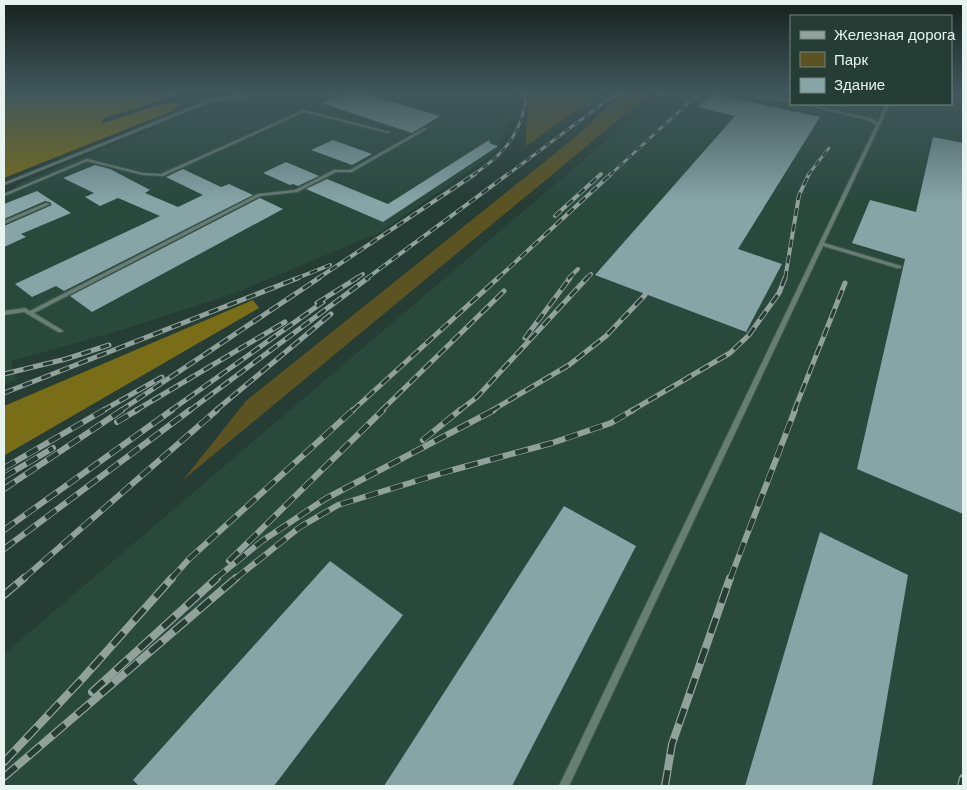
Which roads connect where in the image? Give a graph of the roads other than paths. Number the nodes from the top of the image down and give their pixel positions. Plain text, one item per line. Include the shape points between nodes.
1 (141, 129) edge
2 (264, 129) edge
3 (375, 129) edge
4 (425, 129) dead end
5 (876, 129) edge
6 (388, 132) dead end
7 (4, 184) edge
8 (4, 195) edge
9 (48, 204) dead end
10 (4, 223) edge
11 (821, 244) junction
12 (899, 267) dead end
13 (4, 313) edge
14 (30, 313) junction
15 (60, 331) dead end
16 (564, 786) edge

1 - 7 lane
2 - 8 lane via 162,175 143,174 88,160
3 - 6 lane
4 - 14 lane via 350,170 335,170 296,190 259,195
5 - 11 lane
9 - 10 lane
11 - 12 lane
11 - 16 lane
13 - 14 lane via 25,310
14 - 15 lane

